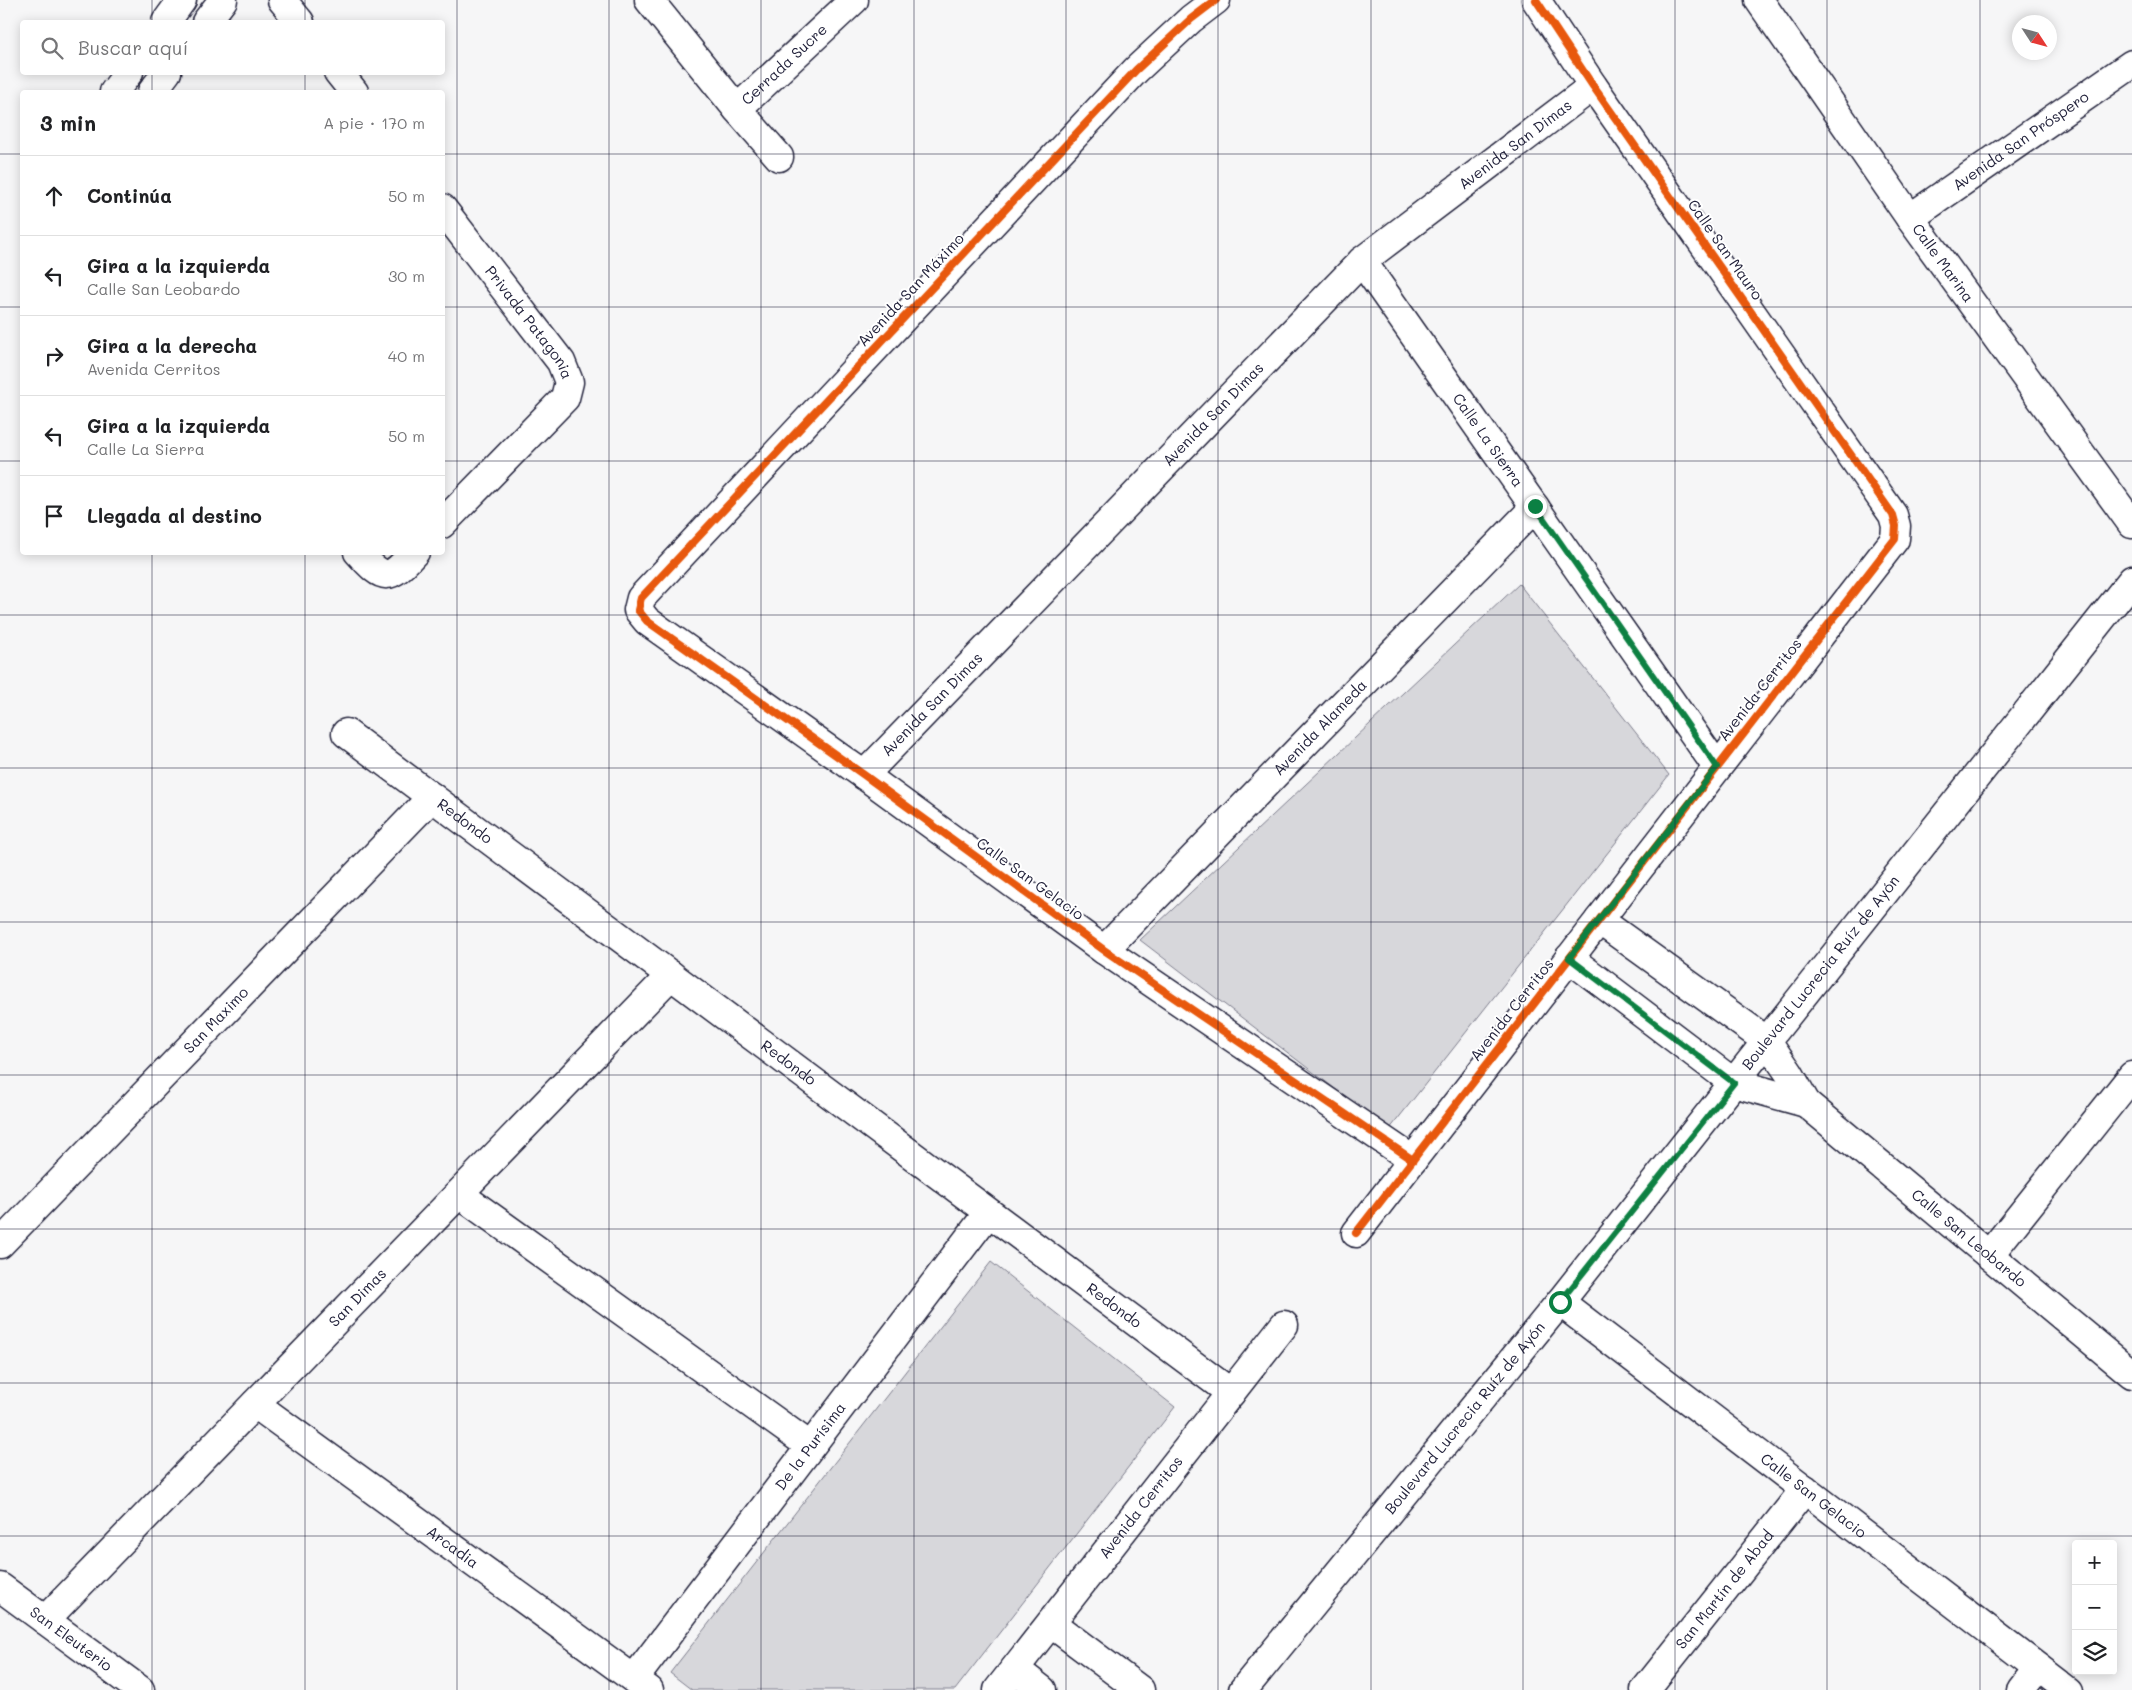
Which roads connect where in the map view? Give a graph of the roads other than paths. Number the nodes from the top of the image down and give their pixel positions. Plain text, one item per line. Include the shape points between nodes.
1 (182, 0) edge
2 (223, 0) edge
3 (282, 0) edge
4 (649, 0) edge
5 (854, 0) edge
6 (1216, 0) edge
7 (1536, 0) edge
8 (1759, 0) edge
9 (167, 20) edge
10 (208, 20) edge
11 (298, 20) edge
12 (2132, 64) edge
13 (127, 75) edge
14 (166, 75) edge
15 (340, 75) edge
16 (1593, 86) junction
17 (116, 90) edge
18 (154, 90) edge
19 (352, 90) edge
20 (737, 109) junction
21 (778, 157) dead end
22 (445, 212) edge
23 (1910, 218) junction
24 (1362, 261) junction
25 (1535, 506) junction
26 (1893, 515) joint
27 (445, 521) edge
28 (2132, 524) edge
29 (361, 555) edge
30 (413, 555) edge
31 (2132, 580) edge
32 (638, 610) joint
33 (346, 733) dead end
34 (1717, 767) junction
35 (864, 775) junction
36 (432, 797) junction
37 (1598, 920) junction
38 (1104, 950) junction
39 (1569, 958) junction
40 (671, 975) junction
41 (1767, 1041) junction
42 (2132, 1076) edge
43 (1734, 1083) junction
44 (1806, 1103) junction
45 (1413, 1160) junction
46 (459, 1194) junction
47 (988, 1213) junction
48 (1356, 1233) dead end
49 (0, 1244) edge
50 (1989, 1254) junction
51 (1560, 1302) junction
52 (1284, 1325) dead end
53 (2132, 1374) edge
54 (1231, 1393) junction
55 (255, 1404) junction
56 (810, 1446) junction
57 (1805, 1489) junction
58 (0, 1587) edge
59 (45, 1620) junction
60 (1052, 1624) junction
61 (2038, 1668) junction
62 (1015, 1669) junction
63 (642, 1684) edge
64 (140, 1690) edge
65 (998, 1690) edge
66 (1042, 1690) edge
67 (1140, 1690) edge
68 (1243, 1690) edge
69 (1645, 1690) edge
70 (2021, 1690) edge
71 (2067, 1690) edge

1 - 9 street
2 - 10 street
3 - 11 street
4 - 20 street, Cerrada Sucre
5 - 20 street, Cerrada Sucre
6 - 32 street, Avenida San Máximo via 1136,70 641,598
7 - 16 street, Calle San Mauro
8 - 23 street, Calle Marina
12 - 23 street, Avenida San Próspero
13 - 17 street
14 - 18 street
15 - 19 street
16 - 24 street, Avenida San Dimas
16 - 26 street, Calle San Mauro
20 - 21 street, Cerrada Sucre
22 - 27 street, Privada Patagonia via 561,362 569,382 565,398
23 - 28 street, Calle Marina
24 - 25 street, Calle La Sierra
24 - 35 street, Avenida San Dimas
25 - 34 street, Calle La Sierra
25 - 38 street, Avenida Alameda
26 - 34 street, Avenida Cerritos via 1895,539
29 - 30 street via 375,570 386,574 396,573
31 - 41 street, Boulevard Lucrecia Ruíz de Ayón
32 - 35 street, Calle San Gelacio via 647,621
33 - 36 street, Redondo
34 - 37 street, Avenida Cerritos
35 - 38 street, Calle San Gelacio
36 - 40 street, Redondo
36 - 49 street, San Maximo
37 - 39 street, Avenida Cerritos
37 - 41 street, Calle San Leobardo
38 - 45 street, Calle San Gelacio
39 - 43 street, Calle San Leobardo
39 - 45 street, Avenida Cerritos
40 - 46 street, San Dimas
40 - 47 street, Redondo
41 - 43 street, Boulevard Lucrecia Ruíz de Ayón
41 - 44 street, Calle San Leobardo
42 - 50 street
43 - 44 street, Calle San Leobardo
43 - 51 street, Boulevard Lucrecia Ruíz de Ayón
44 - 50 street, Calle San Leobardo
45 - 48 street, Avenida Cerritos
46 - 55 street, San Dimas
46 - 56 street
47 - 54 street, Redondo
47 - 56 street, De la Purísima
50 - 53 street, Calle San Leobardo
51 - 57 street, Calle San Gelacio
51 - 68 street, Boulevard Lucrecia Ruíz de Ayón
52 - 54 street, Avenida Cerritos
54 - 60 street, Avenida Cerritos
55 - 59 street, San Dimas
55 - 63 street, Arcadia
56 - 63 street, De la Purísima
57 - 61 street, Calle San Gelacio
57 - 69 street, San Martín de Abad
58 - 59 street, San Eleuterio
59 - 64 street, San Eleuterio
60 - 62 street, Avenida Cerritos
60 - 67 street
61 - 70 street
61 - 71 street, Calle San Gelacio
62 - 65 street, Avenida Cerritos
62 - 66 street

